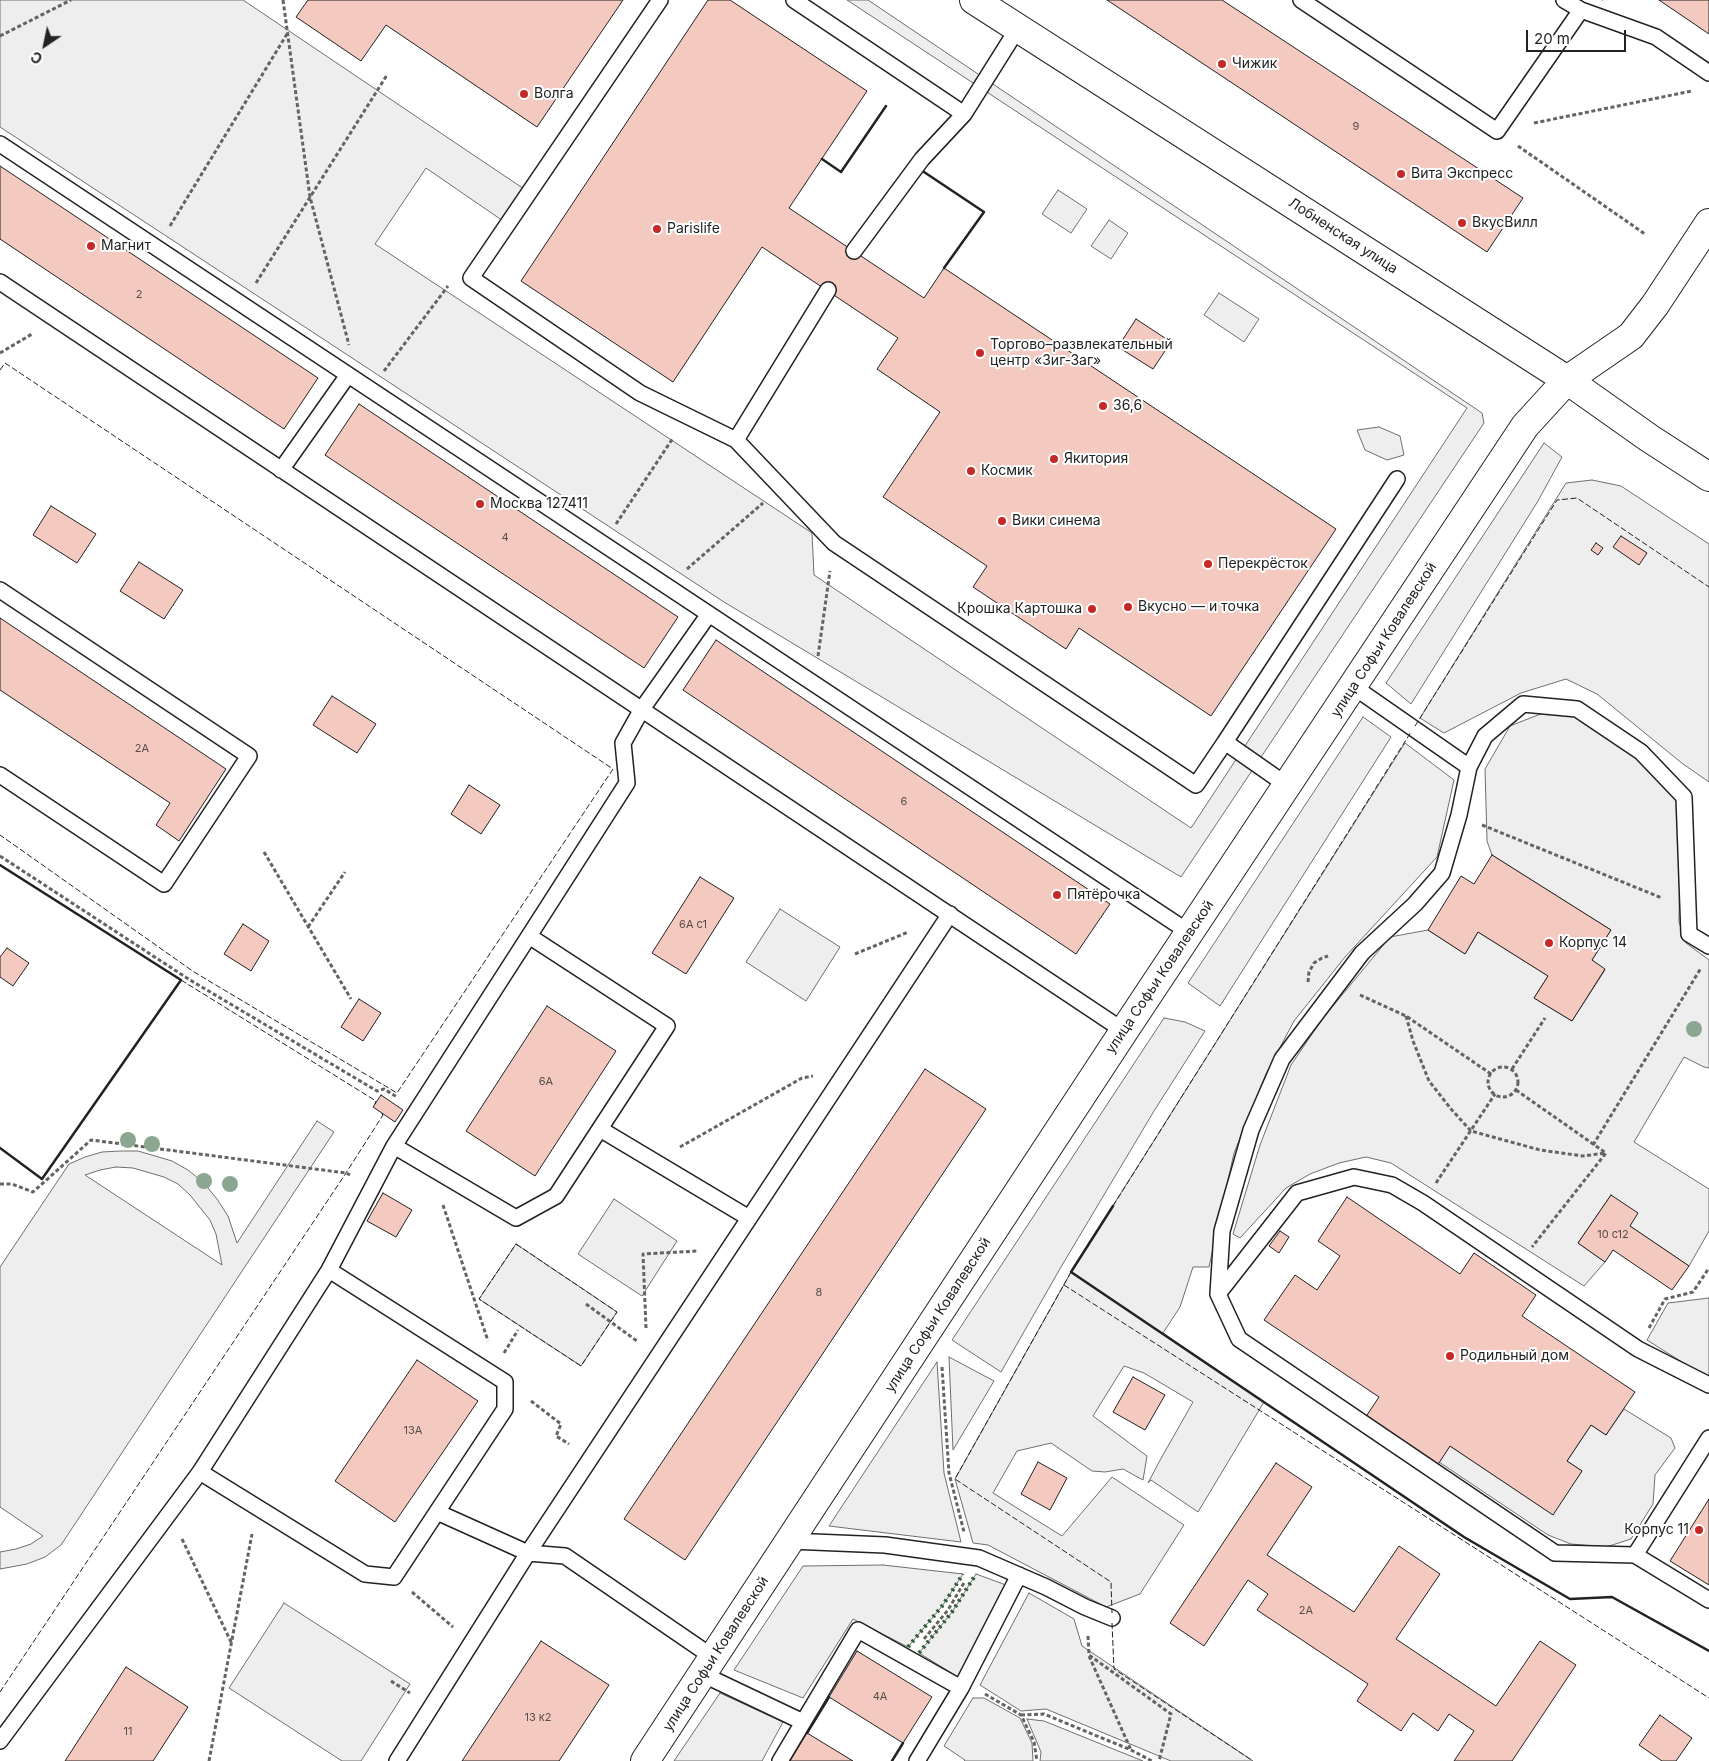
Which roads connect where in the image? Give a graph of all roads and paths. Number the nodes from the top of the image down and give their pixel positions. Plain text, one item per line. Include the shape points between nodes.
1 (71, 0) edge
2 (283, 0) edge
3 (660, 0) edge
4 (794, 0) edge
5 (974, 0) edge
6 (1301, 0) edge
7 (1564, 0) edge
8 (1581, 10) junction
9 (1018, 28) junction
10 (287, 34) junction
11 (0, 36) edge
12 (1709, 74) edge
13 (387, 75) dead end
14 (1699, 90) dead end
15 (964, 114) junction
16 (1497, 131) junction
17 (0, 144) edge
18 (310, 197) junction
19 (1709, 223) edge
20 (1645, 234) dead end
21 (156, 248) junction
22 (854, 251) dead end
23 (471, 278) junction
24 (0, 282) edge
25 (828, 290) dead end
26 (242, 305) junction
27 (57, 321) junction
28 (0, 352) edge
29 (1567, 380) junction
30 (359, 382) junction
31 (687, 416) junction
32 (736, 440) junction
33 (281, 470) junction
34 (1709, 477) edge
35 (1397, 479) dead end
36 (781, 487) junction
37 (834, 543) junction
38 (604, 544) junction
39 (668, 586) junction
40 (0, 590) edge
41 (710, 614) junction
42 (814, 684) junction
43 (1354, 686) junction
44 (642, 709) junction
45 (1225, 742) junction
46 (1469, 767) junction
47 (0, 775) edge
48 (1288, 786) junction
49 (1459, 815) junction
50 (264, 852) dead end
51 (0, 856) edge
52 (345, 872) dead end
53 (1688, 908) junction
54 (950, 914) junction
55 (308, 927) junction
56 (1190, 933) junction
57 (529, 936) junction
58 (1709, 946) edge
59 (856, 954) dead end
60 (1704, 963) dead end
61 (1339, 985) junction
62 (351, 1000) dead end
63 (1406, 1016) junction
64 (1545, 1018) dead end
65 (1124, 1031) junction
66 (848, 1069) junction
67 (1512, 1069) junction
68 (1491, 1074) junction
69 (1516, 1090) junction
70 (1495, 1094) junction
71 (415, 1114) junction
72 (600, 1129) junction
73 (1471, 1131) junction
74 (1593, 1145) junction
75 (394, 1146) junction
76 (1606, 1153) junction
77 (654, 1161) junction
78 (431, 1168) junction
79 (0, 1184) edge
80 (374, 1185) junction
81 (1423, 1202) junction
82 (749, 1218) junction
83 (728, 1250) junction
84 (1517, 1266) junction
85 (1709, 1268) edge
86 (329, 1270) junction
87 (1218, 1294) junction
88 (586, 1304) dead end
89 (518, 1330) dead end
90 (1638, 1349) junction
91 (652, 1352) junction
92 (942, 1359) dead end
93 (496, 1366) junction
94 (505, 1382) junction
95 (1709, 1385) edge
96 (1709, 1438) edge
97 (591, 1458) junction
98 (200, 1472) junction
99 (257, 1508) junction
100 (437, 1512) junction
101 (170, 1514) junction
102 (790, 1541) junction
103 (528, 1553) junction
104 (1635, 1556) junction
105 (979, 1558) junction
106 (1019, 1575) junction
107 (394, 1577) junction
108 (1709, 1600) edge
109 (1086, 1607) junction
110 (1112, 1618) dead end
111 (472, 1643) junction
112 (232, 1645) junction
113 (1089, 1655) junction
114 (908, 1658) junction
115 (708, 1666) junction
116 (961, 1688) junction
117 (1021, 1715) junction
118 (804, 1722) junction
119 (0, 1741) edge
120 (1131, 1750) junction
121 (209, 1761) edge
122 (397, 1761) edge
123 (645, 1761) edge
124 (780, 1761) edge
125 (917, 1761) edge
126 (1037, 1761) edge
127 (1152, 1761) edge
128 (1159, 1761) edge

1 - 11 path
2 - 10 path
3 - 23 lane
4 - 15 lane
5 - 9 street, Лобненская улица
6 - 16 lane
7 - 8 lane
8 - 12 lane via 1656,37
8 - 16 lane
9 - 15 lane
9 - 29 street, Лобненская улица
10 - 18 path
10 - 21 path
13 - 18 path
14 - 16 path
15 - 22 lane via 922,159
16 - 20 path
17 - 21 lane
18 - 26 path
18 - 30 path
19 - 29 street, улица Софьи Ковалевской via 1631,336
21 - 26 lane
23 - 30 path via 460,270
23 - 31 lane via 640,393
24 - 27 lane
25 - 32 lane
26 - 30 lane
27 - 28 path
27 - 33 lane
29 - 34 street, Лобненская улица
29 - 43 street, улица Софьи Ковалевской via 1525,426
30 - 33 lane
30 - 38 lane
31 - 32 lane
31 - 38 path
32 - 36 lane
33 - 44 lane
35 - 45 lane
36 - 37 lane
36 - 39 path
37 - 42 path
37 - 45 lane via 1196,785
38 - 39 lane
39 - 41 lane
40 - 47 lane via 249,756 164,884
41 - 42 lane
41 - 44 lane
42 - 56 lane
43 - 46 lane
43 - 48 street, улица Софьи Ковалевской
44 - 54 lane
44 - 57 lane via 623,743 627,783
45 - 48 lane
46 - 49 lane
46 - 53 lane via 1485,736 1523,704 1577,708 1641,752 1684,797
48 - 56 street, улица Софьи Ковалевской
49 - 53 path
49 - 61 lane via 1442,873 1415,904 1362,953
50 - 55 path
51 - 71 path via 190,980 376,1090 384,1089 407,1104
52 - 55 path
53 - 58 lane via 1689,934
54 - 59 path
54 - 65 lane
54 - 66 lane
55 - 62 path
56 - 65 street, улица Софьи Ковалевской
57 - 71 lane
57 - 72 lane via 667,1026
60 - 74 path
61 - 63 path
61 - 87 lane via 1282,1059 1251,1130 1222,1231
63 - 68 path
63 - 73 path via 1429,1080
64 - 67 path
65 - 102 street, улица Софьи Ковалевской
66 - 77 path via 802,1078
66 - 82 lane
67 - 68 path via 1500,1067
67 - 69 path via 1518,1079
68 - 70 path via 1488,1085
69 - 70 path via 1506,1097
69 - 74 path
70 - 73 path
71 - 75 lane
72 - 77 lane
72 - 78 lane via 556,1196 516,1218
73 - 76 path via 1540,1150 1583,1156
73 - 81 path
74 - 76 path
75 - 78 lane
75 - 80 lane
76 - 84 path
77 - 82 lane
78 - 93 path
79 - 80 path via 12,1184 32,1192 91,1140 346,1173
80 - 86 lane
81 - 84 lane
81 - 87 lane via 1392,1186 1354,1177 1296,1193
82 - 83 lane
83 - 91 lane
83 - 91 path via 643,1254
84 - 90 lane
85 - 90 path via 1693,1292 1665,1299
86 - 94 lane
86 - 98 lane
87 - 104 lane via 1238,1339 1555,1553
88 - 91 path
89 - 93 path
90 - 95 lane
91 - 97 lane
92 - 105 path via 949,1473 968,1549
93 - 94 path
94 - 97 path via 561,1424 556,1436
94 - 100 lane via 505,1409
96 - 104 lane
97 - 103 lane
98 - 99 lane
98 - 101 lane
99 - 107 lane via 364,1574
99 - 112 path
100 - 103 lane
100 - 107 lane
101 - 112 path
101 - 119 lane
102 - 105 lane via 885,1545
102 - 115 street, улица Софьи Ковалевской
103 - 111 lane
103 - 115 lane via 565,1556
104 - 108 lane
105 - 106 lane
105 - 114 path via 948,1610
106 - 109 lane
106 - 116 lane
107 - 111 path
109 - 110 lane
109 - 113 path
111 - 122 lane
112 - 121 path
113 - 120 path
113 - 128 path via 1171,1714
114 - 116 lane
114 - 118 lane via 858,1630
115 - 118 lane
115 - 123 street, улица Софьи Ковалевской
116 - 117 path via 981,1691
116 - 125 lane
117 - 120 path via 1044,1714
117 - 126 path via 1034,1742
118 - 124 lane
120 - 127 path

